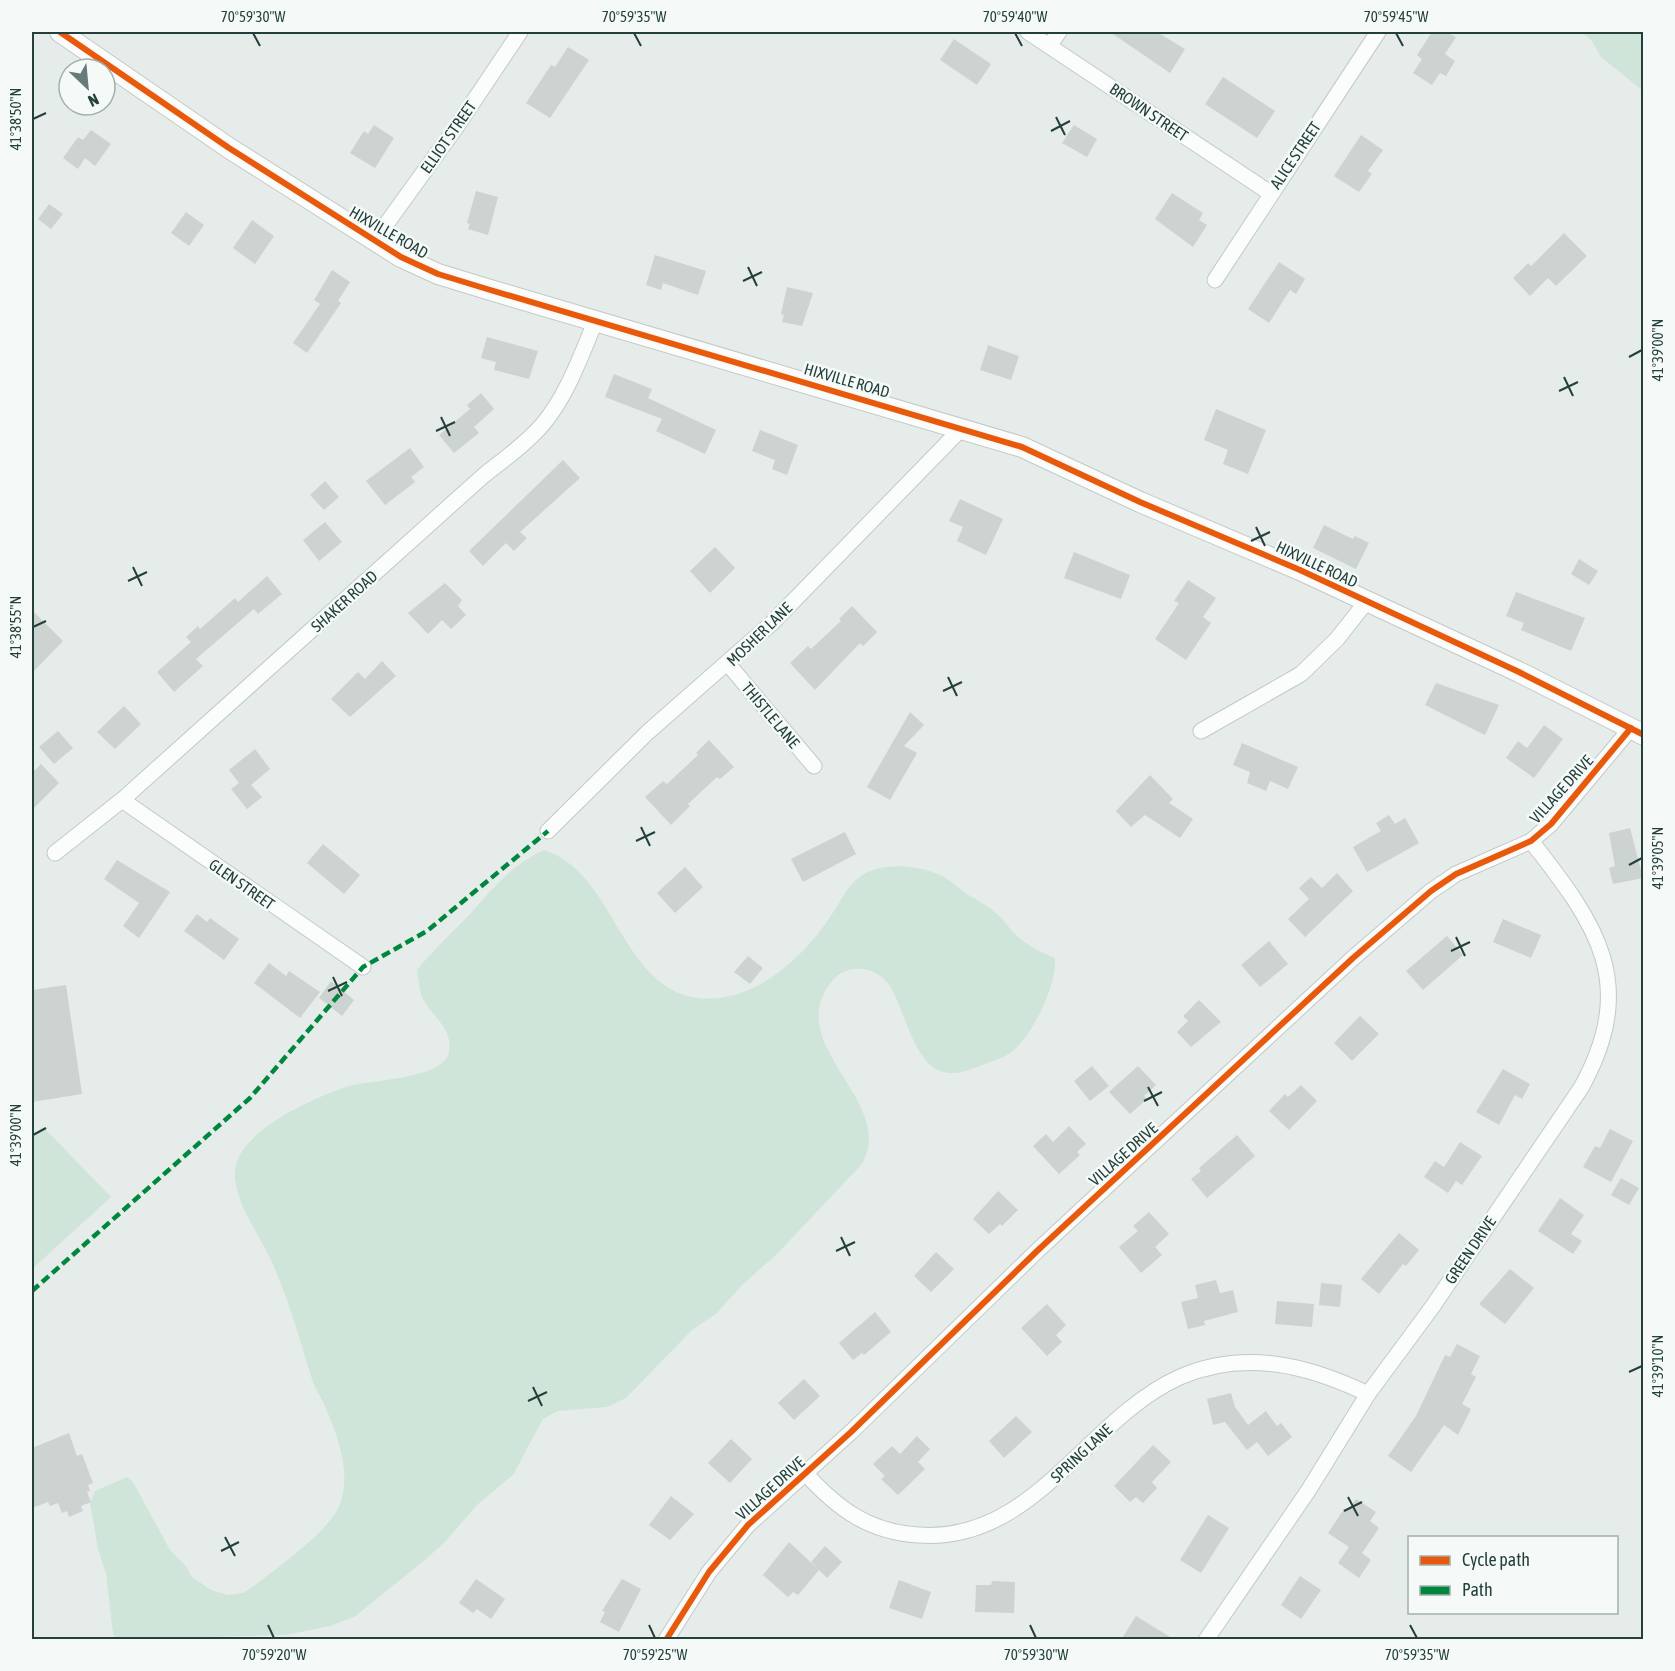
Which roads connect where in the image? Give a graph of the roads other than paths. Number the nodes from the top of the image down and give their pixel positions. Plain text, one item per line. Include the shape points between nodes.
1 (60, 32) edge
2 (520, 32) edge
3 (1028, 32) edge
4 (1059, 32) edge
5 (1378, 32) edge
6 (1049, 46) junction
7 (1270, 193) junction
8 (374, 241) junction
9 (1215, 280) dead end
10 (596, 320) junction
11 (962, 428) junction
12 (1367, 601) junction
13 (728, 664) junction
14 (1201, 731) dead end
15 (1637, 731) edge
16 (814, 766) dead end
17 (122, 800) junction
18 (548, 831) dead end
19 (1531, 841) junction
20 (55, 853) dead end
21 (363, 967) dead end
22 (1368, 1394) junction
23 (806, 1474) junction
24 (666, 1640) edge
25 (1206, 1640) edge

1 - 8 street, HIXVILLE ROAD via 137,87
2 - 8 street, ELLIOT STREET
3 - 6 street, BROWN STREET
4 - 6 street
5 - 7 street, ALICE STREET
6 - 7 street, BROWN STREET
7 - 9 street, ALICE STREET
8 - 10 street, HIXVILLE ROAD via 438,274
10 - 11 street, HIXVILLE ROAD
10 - 17 street, SHAKER ROAD via 560,399 543,424
11 - 12 street, HIXVILLE ROAD via 1032,452
11 - 13 street, MOSHER LANE
12 - 14 street via 1337,639 1301,674
12 - 15 street, HIXVILLE ROAD
13 - 16 street, THISTLE LANE
13 - 18 street, MOSHER LANE via 648,732
15 - 19 street, VILLAGE DRIVE
17 - 20 street, SHAKER ROAD
17 - 21 street, GLEN STREET
19 - 22 street, GREEN DRIVE via 1569,891 1598,942 1608,978 1605,1033 1581,1088
19 - 23 street, VILLAGE DRIVE via 1456,874 1400,916 1037,1251
22 - 23 street, SPRING LANE via 1323,1374 1280,1364 1232,1364 1197,1371 1162,1386 1136,1404 1013,1510 979,1527 942,1535 905,1534 870,1525 834,1503
22 - 25 street, GREEN DRIVE via 1308,1491
23 - 24 street, VILLAGE DRIVE via 728,1548 691,1596

